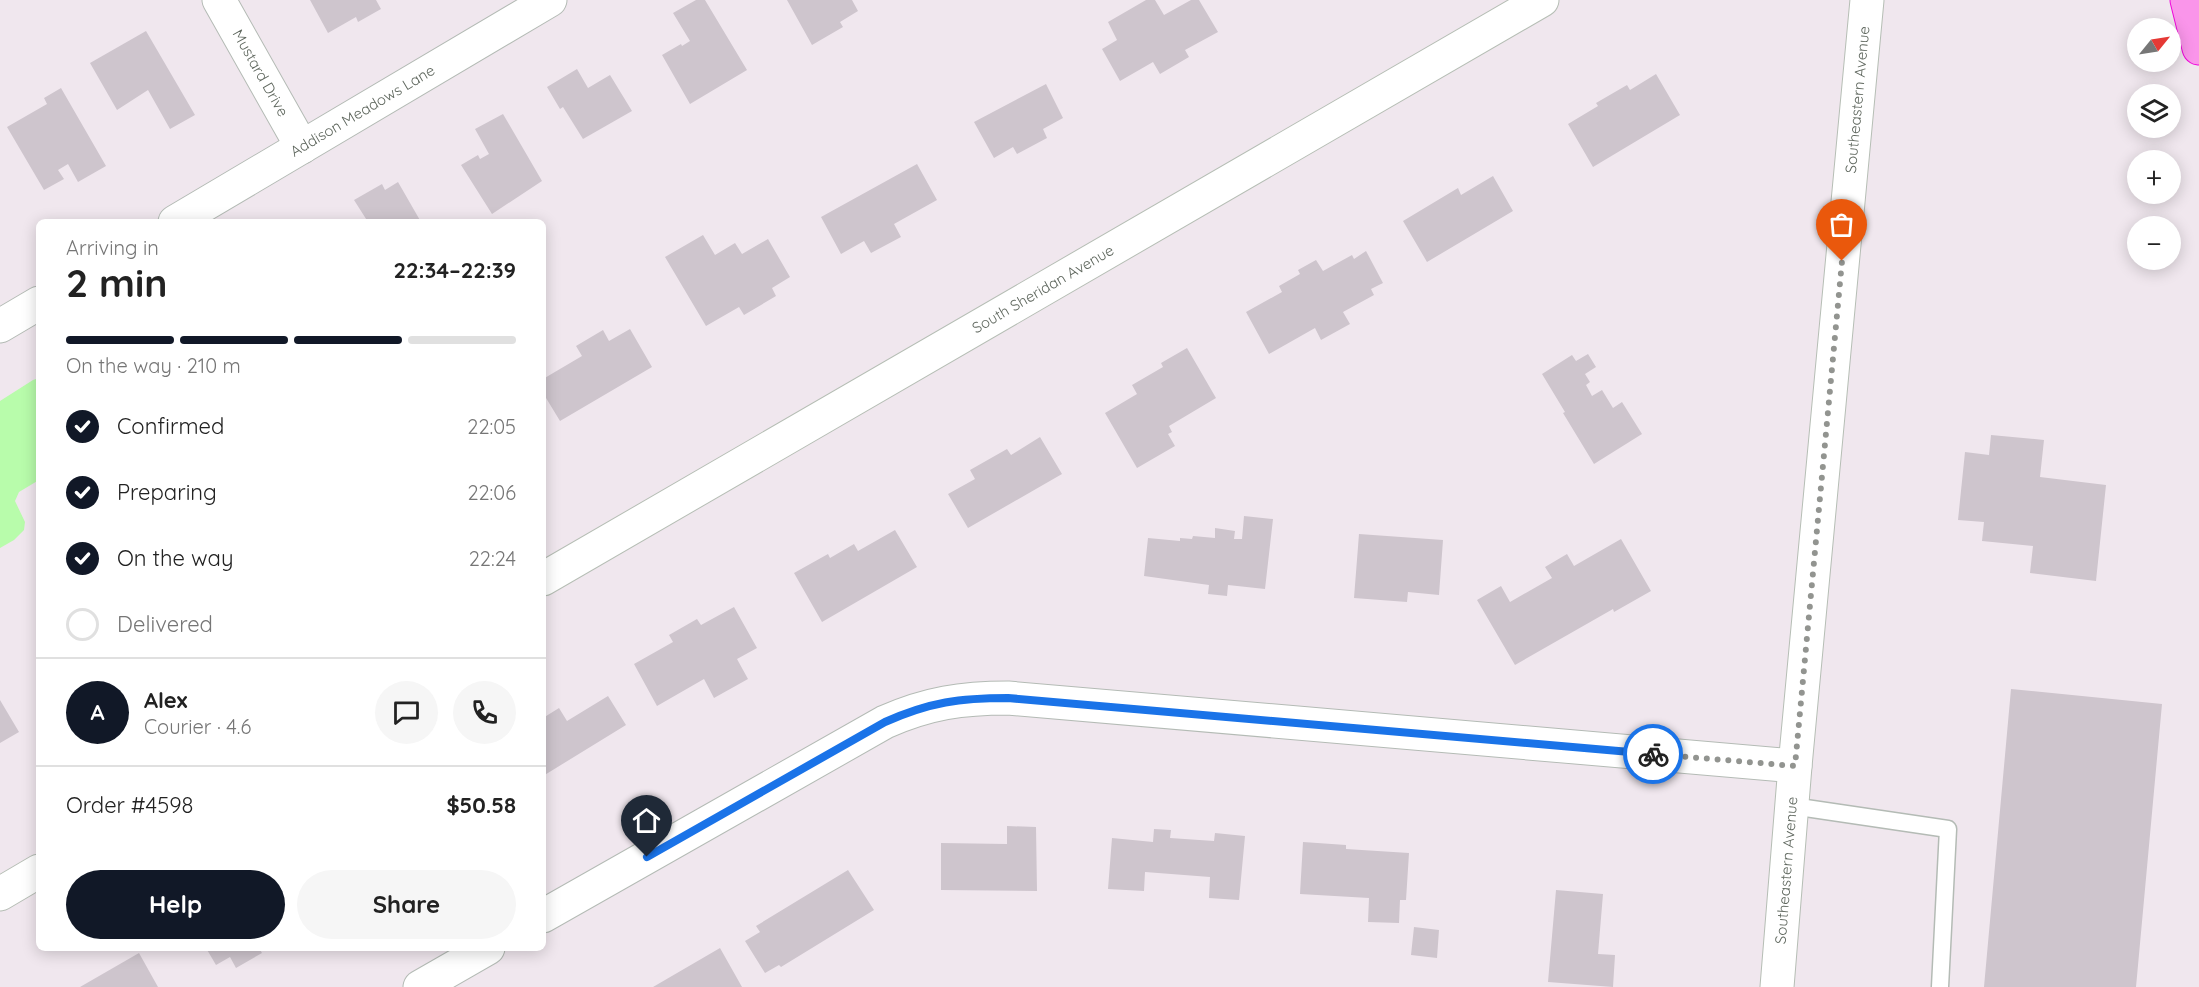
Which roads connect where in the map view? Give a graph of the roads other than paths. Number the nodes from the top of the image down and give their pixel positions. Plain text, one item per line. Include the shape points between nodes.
1 (219, 0) edge
2 (550, 0) edge
3 (1542, 0) edge
4 (1867, 0) edge
5 (2187, 0) edge
6 (2199, 48) edge
7 (302, 147) junction
8 (181, 219) edge
9 (36, 305) edge
10 (0, 326) edge
11 (546, 577) edge
12 (1795, 766) junction
13 (1792, 806) junction
14 (36, 873) edge
15 (0, 894) edge
16 (546, 914) edge
17 (483, 951) edge
18 (420, 987) edge
19 (1777, 987) edge
20 (1941, 987) edge

1 - 7 street, Mustard Drive
2 - 7 street, Addison Meadows Lane
3 - 11 street, South Sheridan Avenue
4 - 12 street, Southeastern Avenue
5 - 6 highway
7 - 8 street, Addison Meadows Lane
9 - 10 street
12 - 13 street, Southeastern Avenue
12 - 16 street via 1008,698 966,698 925,706 885,722
13 - 19 street, Southeastern Avenue
13 - 20 lane via 1948,829
14 - 15 street
17 - 18 street

